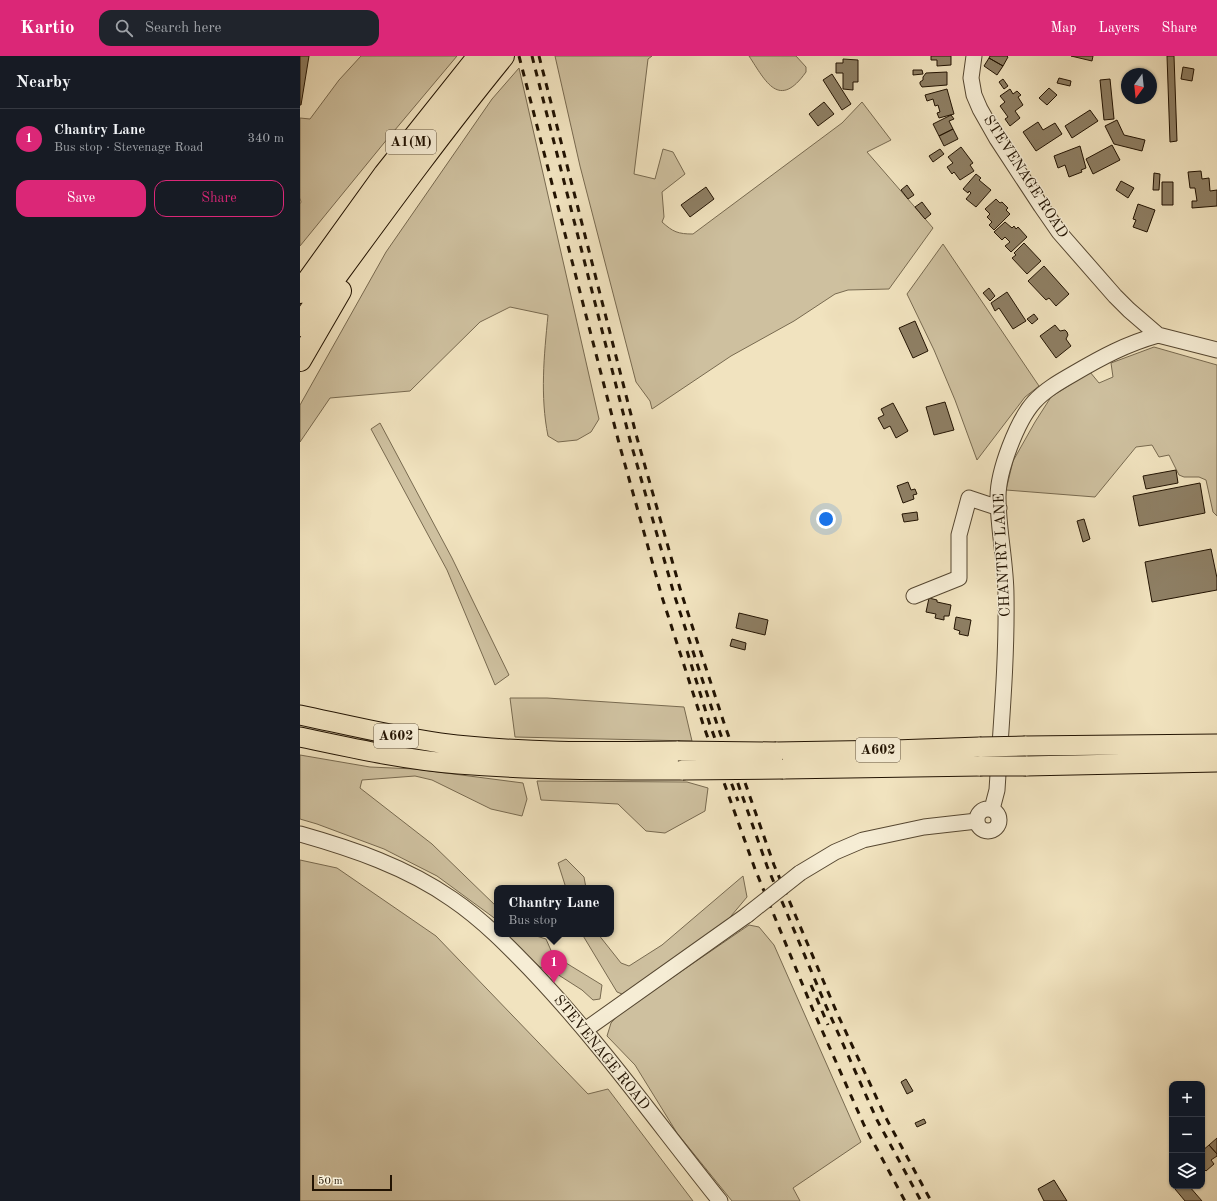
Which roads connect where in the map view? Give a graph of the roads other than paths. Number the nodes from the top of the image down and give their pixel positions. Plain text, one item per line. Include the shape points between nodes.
1 (503, 56) edge
2 (974, 56) edge
3 (476, 59) edge
4 (386, 209) junction
5 (350, 223) junction
6 (300, 274) edge
7 (300, 292) edge
8 (300, 325) edge
9 (1158, 335) junction
10 (1217, 350) edge
11 (300, 360) edge
12 (999, 508) junction
13 (914, 596) dead end
14 (300, 714) edge
15 (300, 737) edge
16 (1217, 744) edge
17 (1217, 762) edge
18 (300, 834) edge
19 (494, 933) edge
20 (498, 937) edge
21 (585, 1030) junction
22 (720, 1201) edge

1 - 4 highway, A1(M)
2 - 9 street, STEVENAGE ROAD via 970,78 974,95 997,139 1041,206 1059,232 1105,285
3 - 5 highway, A1(M) via 385,174
4 - 8 highway, A1(M)
4 - 11 highway
5 - 6 highway
5 - 7 highway, A1(M)
9 - 10 street
9 - 12 street, CHANTRY LANE via 1137,341 1097,359 1052,386 1034,402 1020,424 1005,459 998,495
12 - 13 street via 969,498 959,535 959,578
12 - 21 street, CHANTRY LANE, bridge via 1006,584 1006,636 997,790 992,809 999,818 995,828 985,831 976,821 924,827 863,840 835,852 800,873 747,915
14 - 16 main road, A602, bridge via 394,736 441,743 493,748 605,752 776,752
15 - 17 main road, A602, bridge via 384,754 457,764 533,768 683,770
18 - 19 street, STEVENAGE ROAD via 358,851 389,864 453,899
20 - 21 street, STEVENAGE ROAD
21 - 22 street, STEVENAGE ROAD

